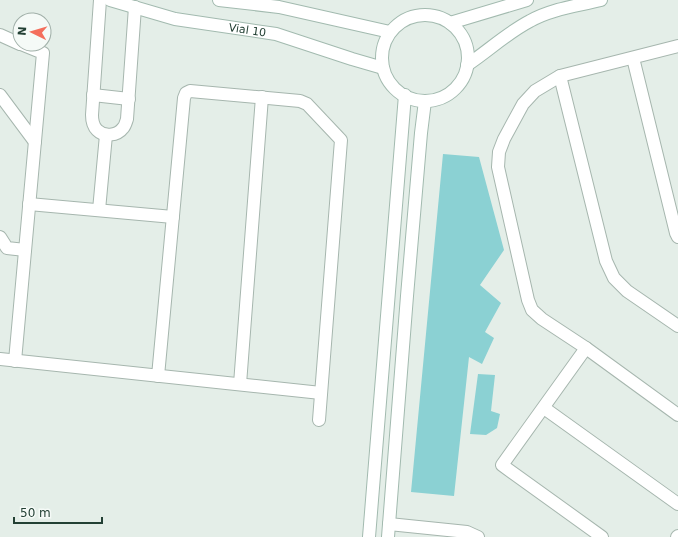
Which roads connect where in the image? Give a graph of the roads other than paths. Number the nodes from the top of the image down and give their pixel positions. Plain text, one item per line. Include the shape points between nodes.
1 (100, 0) edge
2 (110, 0) edge
3 (219, 0) edge
4 (527, 0) edge
5 (601, 0) edge
6 (135, 8) junction
7 (450, 23) junction
8 (390, 32) junction
9 (0, 35) edge
10 (12, 40) edge
11 (678, 46) edge
12 (40, 52) edge
13 (633, 58) junction
14 (467, 65) junction
15 (383, 68) junction
16 (560, 76) junction
17 (0, 95) edge
18 (93, 95) junction
19 (405, 96) junction
20 (262, 97) junction
21 (129, 99) junction
22 (425, 101) junction
23 (106, 135) junction
24 (35, 142) junction
25 (29, 204) junction
26 (99, 210) junction
27 (173, 217) junction
28 (678, 236) edge
29 (0, 237) edge
30 (393, 239) junction
31 (25, 250) junction
32 (407, 296) junction
33 (678, 326) edge
34 (586, 348) junction
35 (0, 359) edge
36 (15, 361) junction
37 (158, 376) junction
38 (240, 384) junction
39 (321, 392) junction
40 (544, 408) junction
41 (678, 415) edge
42 (319, 420) dead end
43 (374, 482) junction
44 (678, 504) edge
45 (389, 524) junction
46 (455, 534) edge
47 (369, 537) edge
48 (375, 537) edge
49 (388, 537) edge
50 (478, 537) edge
51 (602, 537) edge

1 - 18 street
2 - 6 street, Vial 10
3 - 8 street via 279,7
4 - 7 street
5 - 14 street via 530,20
6 - 15 street, Vial 10 via 175,19 276,34
6 - 21 street
7 - 8 street via 442,18 423,14 404,20
7 - 14 street via 457,29 466,46
8 - 15 street via 382,50
9 - 10 street
11 - 13 street
12 - 24 street via 43,53
13 - 16 street
13 - 28 street
14 - 22 street via 453,90 440,98
15 - 19 street via 390,83
16 - 33 street via 606,261 614,278 627,291
16 - 34 street via 535,91 523,104 504,139 499,152 498,167 532,310
17 - 24 street
18 - 21 street
18 - 23 street via 93,124 98,131
19 - 22 street
19 - 30 street
20 - 27 street via 190,90 186,93
20 - 38 street
20 - 39 street via 300,100 307,104 341,140
21 - 23 street via 124,128 116,134
22 - 32 street
23 - 26 street
24 - 25 street
25 - 26 street
25 - 31 street
26 - 27 street
27 - 37 street
29 - 31 street via 7,248
30 - 32 street via 399,232 407,236 404,284
30 - 43 street
31 - 36 street
32 - 45 street
34 - 40 street
34 - 41 street
35 - 36 street
36 - 37 street
37 - 38 street
38 - 39 street
39 - 42 street
40 - 44 street
40 - 51 street via 502,465
43 - 47 street
43 - 48 street
45 - 46 street
45 - 49 street
46 - 50 street via 467,532

